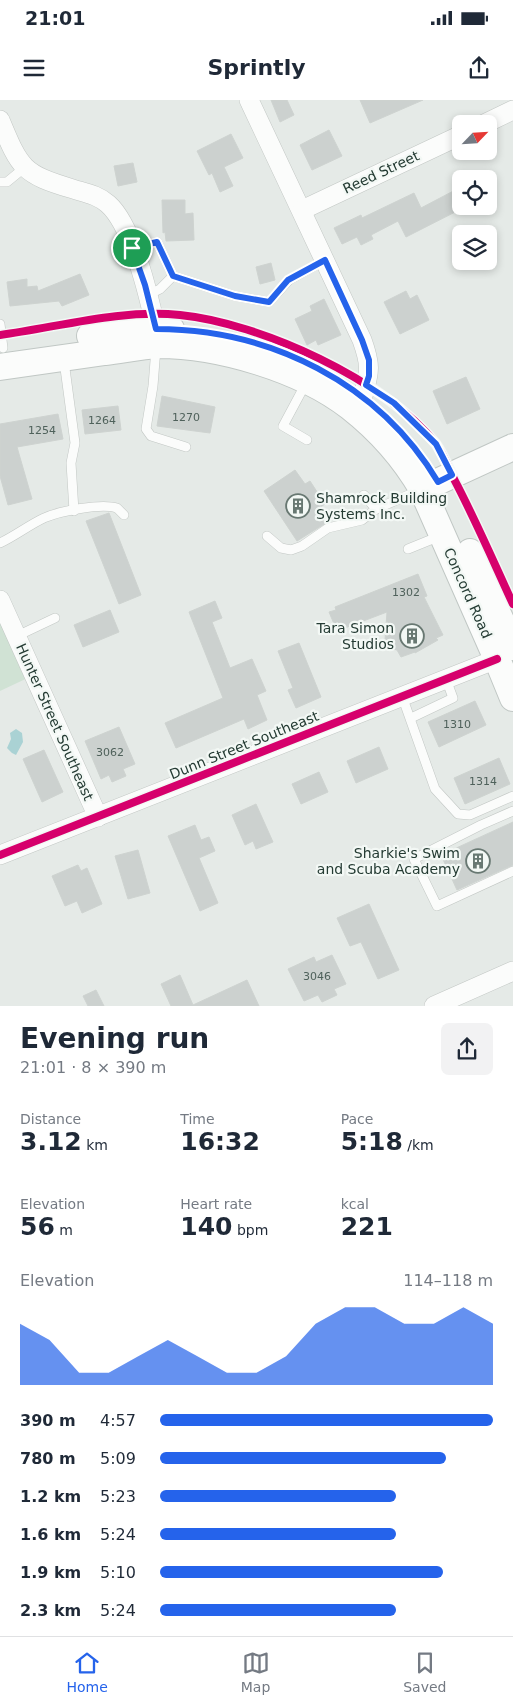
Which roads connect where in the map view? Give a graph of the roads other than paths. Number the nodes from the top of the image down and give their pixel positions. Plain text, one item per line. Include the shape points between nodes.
1 (249, 100) edge
2 (513, 110) edge
3 (498, 117) edge
4 (0, 120) edge
5 (452, 139) edge
6 (24, 168) junction
7 (0, 182) edge
8 (302, 210) junction
9 (132, 248) junction
10 (325, 260) junction
11 (173, 276) junction
12 (148, 295) junction
13 (156, 337) junction
14 (1, 347) edge
15 (64, 358) junction
16 (306, 381) junction
17 (363, 396) junction
18 (306, 440) dead end
19 (186, 447) dead end
20 (513, 447) edge
21 (430, 486) junction
22 (364, 495) dead end
23 (376, 509) junction
24 (74, 511) junction
25 (124, 515) dead end
26 (442, 535) junction
27 (267, 536) dead end
28 (0, 543) edge
29 (408, 549) dead end
30 (0, 600) edge
31 (56, 618) dead end
32 (17, 636) junction
33 (505, 653) edge
34 (446, 679) junction
35 (402, 696) junction
36 (513, 698) edge
37 (411, 718) junction
38 (513, 796) edge
39 (513, 812) edge
40 (98, 817) junction
41 (0, 855) edge
42 (513, 871) edge
43 (513, 971) edge
44 (434, 1006) edge

1 - 8 street
2 - 3 street
4 - 6 street
5 - 8 street, Reed Street
6 - 7 lane via 7,182
6 - 9 street via 40,178 95,195 109,205 125,229
8 - 10 street
9 - 11 lane via 157,242
9 - 12 street
10 - 11 lane via 288,280 269,302 235,296
10 - 17 street via 369,360 369,376
11 - 12 lane
12 - 13 street
13 - 14 main road via 135,330
13 - 15 main road
13 - 16 main road via 226,353
13 - 17 main road via 208,333 242,340 282,352 325,371
13 - 19 lane via 146,430 151,436
14 - 15 main road
15 - 24 lane via 75,443 71,463
16 - 18 lane via 283,426
16 - 21 main road via 350,407
17 - 21 main road via 401,431 424,459
20 - 21 main road
21 - 23 lane
21 - 26 main road, Concord Road
21 - 33 main road, Concord Road
22 - 23 lane
23 - 27 lane via 362,520 328,528 291,550 281,548
24 - 25 lane via 112,506
24 - 28 lane via 44,519
26 - 29 lane
26 - 33 main road, Concord Road
30 - 32 street, Hunter Street Southeast
31 - 32 lane
32 - 40 street, Hunter Street Southeast
33 - 34 street, Dunn Street Southeast
33 - 36 main road, Concord Road
34 - 35 street, Dunn Street Southeast
34 - 37 lane via 453,698
35 - 37 lane
35 - 40 street, Dunn Street Southeast
37 - 38 lane via 435,789 458,814 470,815
39 - 42 lane via 414,859 437,906
40 - 41 street, Dunn Street Southeast
43 - 44 street

